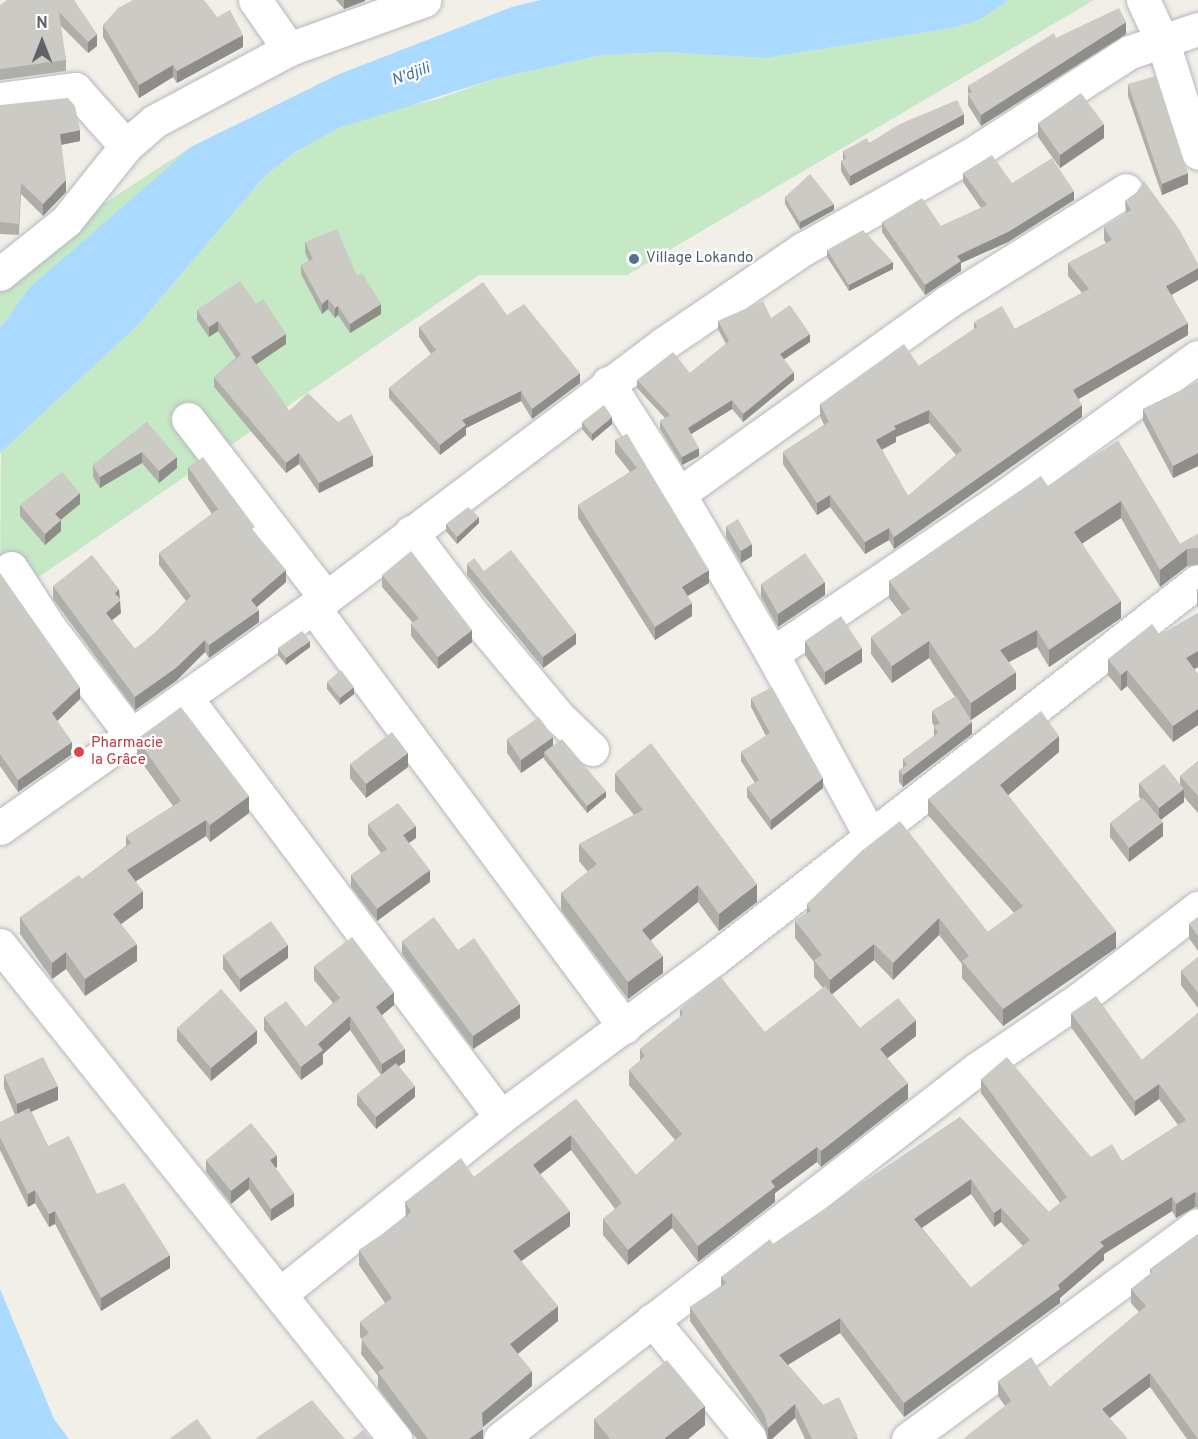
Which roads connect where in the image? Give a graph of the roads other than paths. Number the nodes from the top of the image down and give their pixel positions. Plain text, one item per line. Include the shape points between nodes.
1 (255, 0) edge
2 (424, 0) edge
3 (1143, 0) edge
4 (1198, 29) edge
5 (1162, 43) junction
6 (289, 49) junction
7 (0, 99) edge
8 (126, 146) junction
9 (1198, 153) edge
10 (1126, 190) dead end
11 (0, 274) edge
12 (1198, 357) edge
13 (609, 383) junction
14 (188, 419) dead end
15 (679, 494) junction
16 (411, 532) junction
17 (11, 568) dead end
18 (1198, 581) edge
19 (319, 602) junction
20 (772, 654) junction
21 (186, 698) junction
22 (132, 736) junction
23 (592, 749) dead end
24 (0, 828) edge
25 (870, 835) junction
26 (1198, 908) edge
27 (0, 945) edge
28 (625, 1027) junction
29 (501, 1117) junction
30 (1198, 1225) edge
31 (280, 1294) junction
32 (652, 1320) junction
33 (395, 1439) edge
34 (500, 1439) edge
35 (750, 1439) edge
36 (908, 1439) edge

1 - 6 street
2 - 6 street
3 - 5 street
4 - 5 street
5 - 9 street
5 - 13 street via 1130,52 969,156 803,249
6 - 8 street via 185,103 155,121
7 - 8 street via 75,89
8 - 11 street via 66,221
10 - 15 street via 947,302
12 - 20 street via 998,501
13 - 15 street
13 - 16 street
14 - 19 street
15 - 20 street
16 - 19 street
16 - 23 street via 472,613
17 - 22 street via 49,627
18 - 25 street
19 - 21 street
19 - 28 street
20 - 25 street
21 - 22 street
21 - 29 street
22 - 24 street
25 - 28 street
26 - 32 street via 1081,998 977,1069
27 - 31 street
28 - 29 street
29 - 31 street
30 - 36 street
31 - 33 street
32 - 34 street
32 - 35 street

